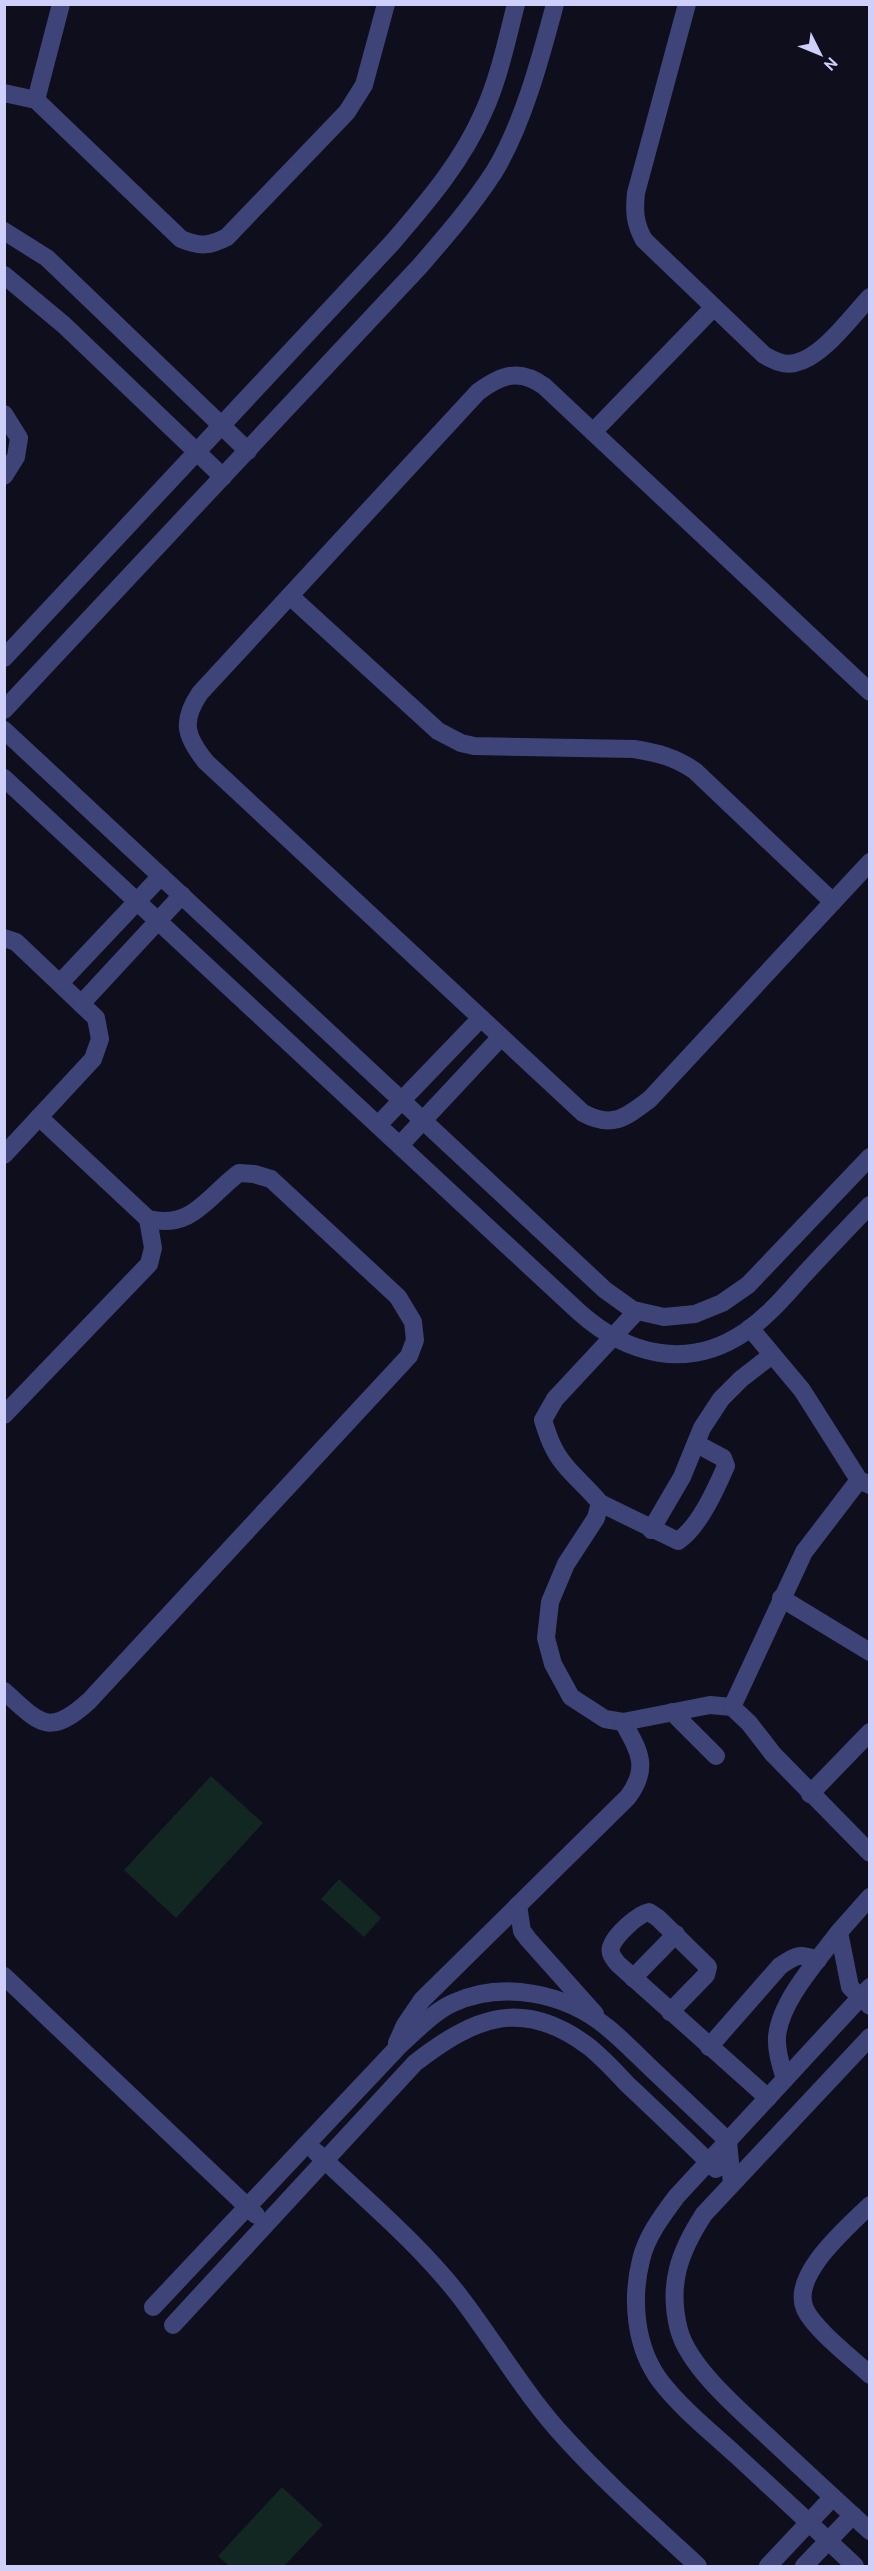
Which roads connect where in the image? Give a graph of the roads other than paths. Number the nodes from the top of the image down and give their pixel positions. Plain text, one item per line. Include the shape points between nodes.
1 (61, 4) edge
2 (386, 4) edge
3 (516, 4) edge
4 (555, 4) edge
5 (687, 4) edge
6 (4, 93) edge
7 (36, 100) junction
8 (4, 231) edge
9 (4, 275) edge
10 (870, 297) edge
11 (713, 308) junction
12 (4, 414) edge
13 (221, 425) junction
14 (593, 432) junction
15 (248, 451) junction
16 (197, 452) junction
17 (4, 476) edge
18 (224, 477) junction
19 (290, 596) junction
20 (4, 658) edge
21 (870, 692) edge
22 (4, 710) edge
23 (4, 730) edge
24 (4, 778) edge
25 (870, 862) edge
26 (161, 876) junction
27 (182, 896) junction
28 (137, 902) junction
29 (833, 902) junction
30 (158, 921) junction
31 (4, 938) edge
32 (60, 983) junction
33 (81, 1004) junction
34 (481, 1018) junction
35 (501, 1037) junction
36 (402, 1100) junction
37 (39, 1117) junction
38 (423, 1120) junction
39 (378, 1125) junction
40 (400, 1146) junction
41 (4, 1155) edge
42 (870, 1157) edge
43 (870, 1205) edge
44 (148, 1220) junction
45 (637, 1311) junction
46 (750, 1328) junction
47 (611, 1337) junction
48 (772, 1355) junction
49 (4, 1415) edge
50 (697, 1444) junction
51 (864, 1482) edge
52 (600, 1503) junction
53 (651, 1530) junction
54 (782, 1598) junction
55 (870, 1652) edge
56 (4, 1691) edge
57 (732, 1707) junction
58 (672, 1712) junction
59 (623, 1722) junction
60 (870, 1732) edge
61 (716, 1756) dead end
62 (810, 1794) junction
63 (870, 1853) edge
64 (870, 1897) edge
65 (518, 1905) junction
66 (839, 1932) junction
67 (676, 1934) junction
68 (818, 1960) junction
69 (4, 1976) edge
70 (633, 1978) junction
71 (866, 1997) edge
72 (670, 2012) junction
73 (607, 2026) junction
74 (870, 2037) edge
75 (709, 2047) junction
76 (390, 2055) junction
77 (785, 2079) junction
78 (768, 2098) junction
79 (728, 2141) junction
80 (307, 2143) junction
81 (325, 2160) junction
82 (709, 2162) junction
83 (732, 2184) junction
84 (870, 2205) edge
85 (247, 2206) junction
86 (266, 2224) junction
87 (153, 2307) dead end
88 (172, 2325) dead end
89 (870, 2375) edge
90 (833, 2497) junction
91 (853, 2515) junction
92 (809, 2523) junction
93 (870, 2531) edge
94 (828, 2541) junction
95 (698, 2566) edge
96 (768, 2566) edge
97 (804, 2566) edge
98 (855, 2566) edge

1 - 7 street
2 - 7 street via 364,85 347,112 227,237 211,245 195,245 182,239
3 - 13 street via 485,110 439,188
4 - 15 street via 516,124 495,170 468,210
5 - 11 street via 634,210 636,226 644,240
6 - 7 street
8 - 13 street via 47,258
9 - 16 street via 64,325
10 - 11 street via 824,346 793,364 764,355
11 - 14 street
12 - 17 street via 19,438 16,457
13 - 15 street
13 - 16 street
14 - 19 street via 533,378 519,375 493,381 478,392
14 - 21 street
15 - 18 street
16 - 18 street
16 - 20 street
18 - 22 street
19 - 29 street via 438,731 461,743 634,749 680,760
19 - 34 street via 192,705 188,733 193,746
23 - 26 street
24 - 28 street
25 - 29 street
26 - 27 street
26 - 28 street
27 - 30 street
27 - 36 street
28 - 30 street
28 - 32 street
29 - 35 street via 650,1099 614,1122 596,1120 583,1113
30 - 33 street
30 - 39 street
31 - 32 street via 16,942
32 - 33 street
33 - 37 street via 96,1018 98,1049
34 - 35 street
34 - 36 street
35 - 38 street
36 - 38 street
36 - 39 street
37 - 41 street
37 - 44 street
38 - 40 street
38 - 45 street via 606,1290
39 - 40 street
40 - 47 street via 585,1318
42 - 45 street via 748,1285 722,1303 695,1314 664,1317
43 - 46 street via 772,1310
44 - 49 street via 153,1248 149,1264
44 - 56 street via 182,1220 239,1173 271,1179 398,1297 413,1322 415,1340 409,1356 72,1716 48,1724 35,1719
45 - 47 street
46 - 47 street via 712,1348 681,1354 649,1352
46 - 48 street
47 - 52 street via 555,1399 543,1420 563,1464
48 - 50 street via 721,1399 702,1428
48 - 51 street via 802,1390
50 - 53 street
50 - 53 street via 723,1458 726,1466 717,1487 687,1534 678,1541
51 - 54 street via 804,1552
52 - 53 street
52 - 59 street via 596,1518 566,1564 550,1602 546,1638 553,1664 571,1697 605,1719
54 - 55 street
54 - 57 street
57 - 58 street via 710,1705
57 - 62 street
58 - 59 street
58 - 61 street
59 - 65 street via 640,1759 639,1782
60 - 62 street
62 - 63 street
64 - 66 street
65 - 73 street via 522,1931
65 - 76 street via 422,2000
66 - 68 street
66 - 71 street via 850,1988
67 - 70 street
67 - 70 street via 650,1912 641,1913 633,1921 611,1947 611,1955
67 - 72 street via 709,1970
68 - 75 street via 802,1954 780,1966
68 - 77 street via 789,2001 777,2037
69 - 85 street
70 - 72 street
71 - 77 street
72 - 75 street
73 - 76 street via 546,1996 512,1990 479,1994 452,2003
73 - 79 street
74 - 83 street
75 - 78 street
76 - 80 street
77 - 78 street
78 - 79 street
79 - 82 street
79 - 83 street
80 - 81 street
80 - 85 street
81 - 82 street via 415,2062 446,2038 477,2023 509,2017 563,2030 589,2047
81 - 86 street
81 - 95 street via 457,2293 565,2439
82 - 83 street
82 - 92 street via 656,2225 641,2258 636,2320 645,2355 661,2381 693,2415
83 - 90 street via 704,2214 686,2243 676,2273 675,2304 680,2332 717,2388
84 - 89 street via 820,2258 807,2276 803,2291 804,2308 814,2324
85 - 86 street
85 - 87 street
86 - 88 street
90 - 91 street
90 - 92 street
91 - 93 street
91 - 94 street
92 - 94 street
92 - 96 street
94 - 97 street
94 - 98 street

